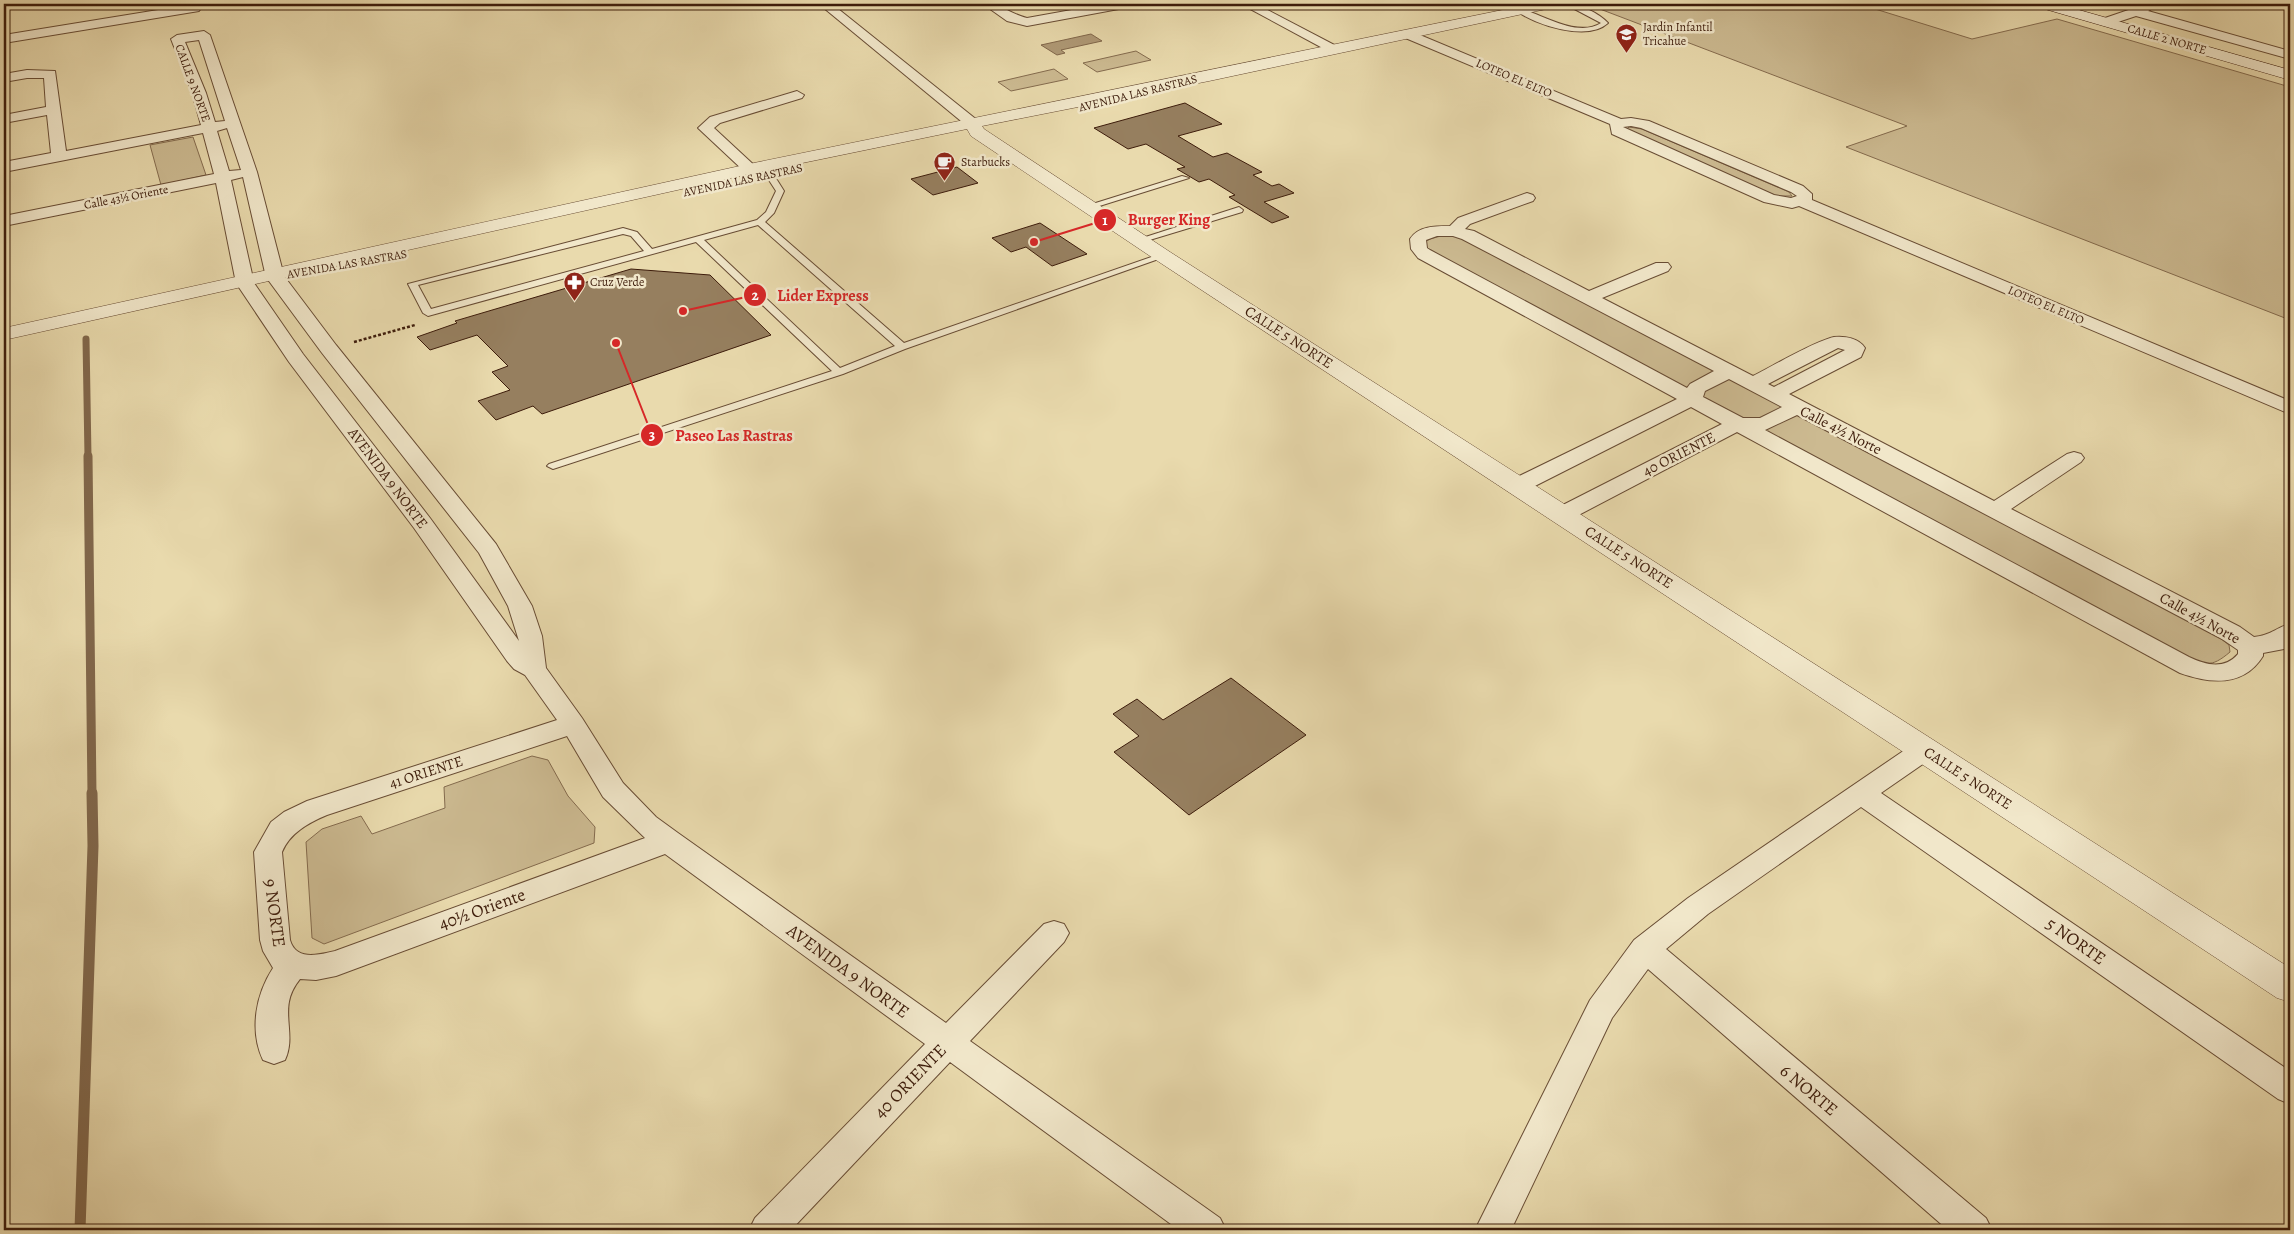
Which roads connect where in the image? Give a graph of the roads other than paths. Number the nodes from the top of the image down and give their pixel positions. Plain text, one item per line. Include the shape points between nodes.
1 (10, 4) edge
2 (825, 4) edge
3 (989, 4) edge
4 (1124, 4) edge
5 (1247, 4) edge
6 (1551, 4) edge
7 (1568, 4) edge
8 (2043, 4) edge
9 (2158, 4) edge
10 (2281, 4) edge
11 (4, 5) edge
12 (194, 6) edge
13 (2290, 6) edge
14 (167, 8) edge
15 (1518, 10) junction
16 (2137, 12) junction
17 (2106, 22) junction
18 (1408, 34) junction
19 (204, 35) junction
20 (4, 39) edge
21 (177, 40) junction
22 (1335, 49) junction
23 (2290, 55) edge
24 (2290, 75) edge
25 (4, 78) edge
26 (222, 89) junction
27 (199, 93) junction
28 (797, 95) dead end
29 (54, 110) junction
30 (4, 119) edge
31 (233, 123) junction
32 (209, 128) junction
33 (974, 128) junction
34 (59, 157) junction
35 (4, 167) edge
36 (750, 169) junction
37 (249, 172) junction
38 (769, 174) junction
39 (223, 177) junction
40 (1185, 178) dead end
41 (1527, 198) dead end
42 (1090, 206) junction
43 (1238, 210) dead end
44 (260, 217) junction
45 (4, 221) edge
46 (760, 222) junction
47 (233, 223) junction
48 (1454, 231) junction
49 (698, 239) junction
50 (1140, 240) junction
51 (650, 252) junction
52 (1163, 256) junction
53 (1662, 266) dead end
54 (275, 276) junction
55 (245, 283) junction
56 (1587, 298) junction
57 (4, 334) edge
58 (902, 347) junction
59 (329, 349) junction
60 (296, 358) junction
61 (839, 372) junction
62 (1727, 372) junction
63 (1752, 384) junction
64 (1773, 394) junction
65 (1692, 399) junction
66 (1798, 407) junction
67 (2290, 408) edge
68 (389, 424) junction
69 (1737, 424) junction
70 (356, 436) junction
71 (2074, 458) dead end
72 (553, 466) dead end
73 (1519, 485) junction
74 (457, 508) junction
75 (1996, 509) junction
76 (1563, 514) junction
77 (422, 522) junction
78 (2290, 632) edge
79 (2249, 646) junction
80 (534, 669) junction
81 (573, 724) junction
82 (1924, 750) junction
83 (1861, 793) junction
84 (283, 827) joint
85 (668, 841) junction
86 (1054, 932) dead end
87 (1644, 949) junction
88 (294, 965) junction
89 (2290, 987) edge
90 (947, 1042) junction
91 (274, 1050) dead end
92 (2290, 1089) edge
93 (767, 1230) edge
94 (1208, 1230) edge
95 (1493, 1230) edge
96 (1974, 1230) edge

1 - 11 street
2 - 33 street
3 - 4 street via 1010,18 1027,22
5 - 22 street
6 - 15 street, AVENIDA LAS RASTRAS
7 - 15 lane via 1600,18 1604,23 1594,29 1570,28
8 - 17 street, CALLE 2 NORTE
9 - 16 street
10 - 13 street
12 - 14 street
12 - 19 street
14 - 20 street
14 - 21 street
15 - 18 street, AVENIDA LAS RASTRAS
16 - 17 street
16 - 23 street, CALLE 2 NORTE
17 - 24 street, CALLE 2 NORTE
18 - 22 street, AVENIDA LAS RASTRAS
18 - 67 street, LOTEO EL ELTO via 1619,123 1616,128 1623,135 1770,199 1786,203 1801,201
19 - 21 street, CALLE 9 NORTE
19 - 26 street, CALLE 9 NORTE
21 - 27 street, CALLE 9 NORTE
22 - 33 street, AVENIDA LAS RASTRAS
25 - 29 street via 50,74
26 - 27 street
26 - 31 street, CALLE 9 NORTE
27 - 32 street, CALLE 9 NORTE
28 - 36 street via 715,120 705,128
29 - 30 street
29 - 34 street
31 - 32 street
31 - 37 street, CALLE 9 NORTE
32 - 34 street
32 - 39 street, CALLE 9 NORTE
33 - 36 street, AVENIDA LAS RASTRAS
33 - 38 street, AVENIDA LAS RASTRAS
33 - 42 street, CALLE 5 NORTE
34 - 35 street
36 - 54 street, AVENIDA LAS RASTRAS
37 - 39 street, Calle 43½ Oriente
37 - 44 street, CALLE 9 NORTE
38 - 46 lane via 780,191 770,213
38 - 54 street, AVENIDA LAS RASTRAS via 333,269
39 - 45 street, Calle 43½ Oriente
39 - 47 street, CALLE 9 NORTE
40 - 42 lane
41 - 48 street via 1464,221
42 - 50 street, CALLE 5 NORTE
43 - 50 lane
44 - 47 street
44 - 54 street, CALLE 9 NORTE
46 - 49 lane
46 - 58 lane
47 - 55 street, CALLE 9 NORTE
48 - 56 street, Calle 4½ Norte via 1468,235
48 - 65 street, Calle 4½ Norte via 1436,230 1422,235 1417,244 1419,249
49 - 51 lane
49 - 61 lane
50 - 52 street, CALLE 5 NORTE
51 - 51 lane via 634,234 623,231 413,284 428,313
52 - 58 lane
52 - 73 street, CALLE 5 NORTE
53 - 56 street
54 - 55 street, AVENIDA LAS RASTRAS
54 - 59 street, AVENIDA 9 NORTE
55 - 57 street, AVENIDA LAS RASTRAS
55 - 60 street, AVENIDA 9 NORTE
56 - 62 street, Calle 4½ Norte
58 - 61 lane
59 - 60 street
59 - 68 street, AVENIDA 9 NORTE
60 - 70 street, AVENIDA 9 NORTE
61 - 72 lane
62 - 63 street, Calle 4½ Norte
62 - 65 street via 1697,388
63 - 64 street, Calle 4½ Norte
63 - 64 street via 1834,343 1844,342 1856,348 1854,353
64 - 66 street, Calle 4½ Norte
65 - 69 street, Calle 4½ Norte
65 - 73 street
66 - 69 street, 40 ORIENTE via 1764,424
66 - 75 street, Calle 4½ Norte
68 - 70 street
68 - 74 street, AVENIDA 9 NORTE
69 - 76 street, 40 ORIENTE
69 - 79 street, Calle 4½ Norte via 2192,669 2215,674 2230,672 2248,660
70 - 77 street, AVENIDA 9 NORTE
71 - 75 street
73 - 76 street, CALLE 5 NORTE
74 - 77 street
74 - 80 street, AVENIDA 9 NORTE via 488,549 518,599 530,631
75 - 79 street, Calle 4½ Norte via 2232,632
76 - 82 street, CALLE 5 NORTE
77 - 80 street, AVENIDA 9 NORTE via 516,655
78 - 79 street via 2275,643
80 - 81 street, AVENIDA 9 NORTE
81 - 84 street, 41 ORIENTE via 317,808
81 - 85 street, AVENIDA 9 NORTE via 613,790
82 - 83 street
82 - 89 street, CALLE 5 NORTE
83 - 87 street via 1670,926
83 - 92 street, 5 NORTE
84 - 88 street, 9 NORTE via 268,852 277,951
85 - 88 street, 40½ Oriente via 336,963 321,967
85 - 90 street, AVENIDA 9 NORTE
86 - 90 street, 40 ORIENTE
87 - 95 street via 1601,1009
87 - 96 street, 6 NORTE
88 - 91 street, 9 NORTE via 272,997
90 - 93 street, 40 ORIENTE
90 - 94 street, AVENIDA 9 NORTE

